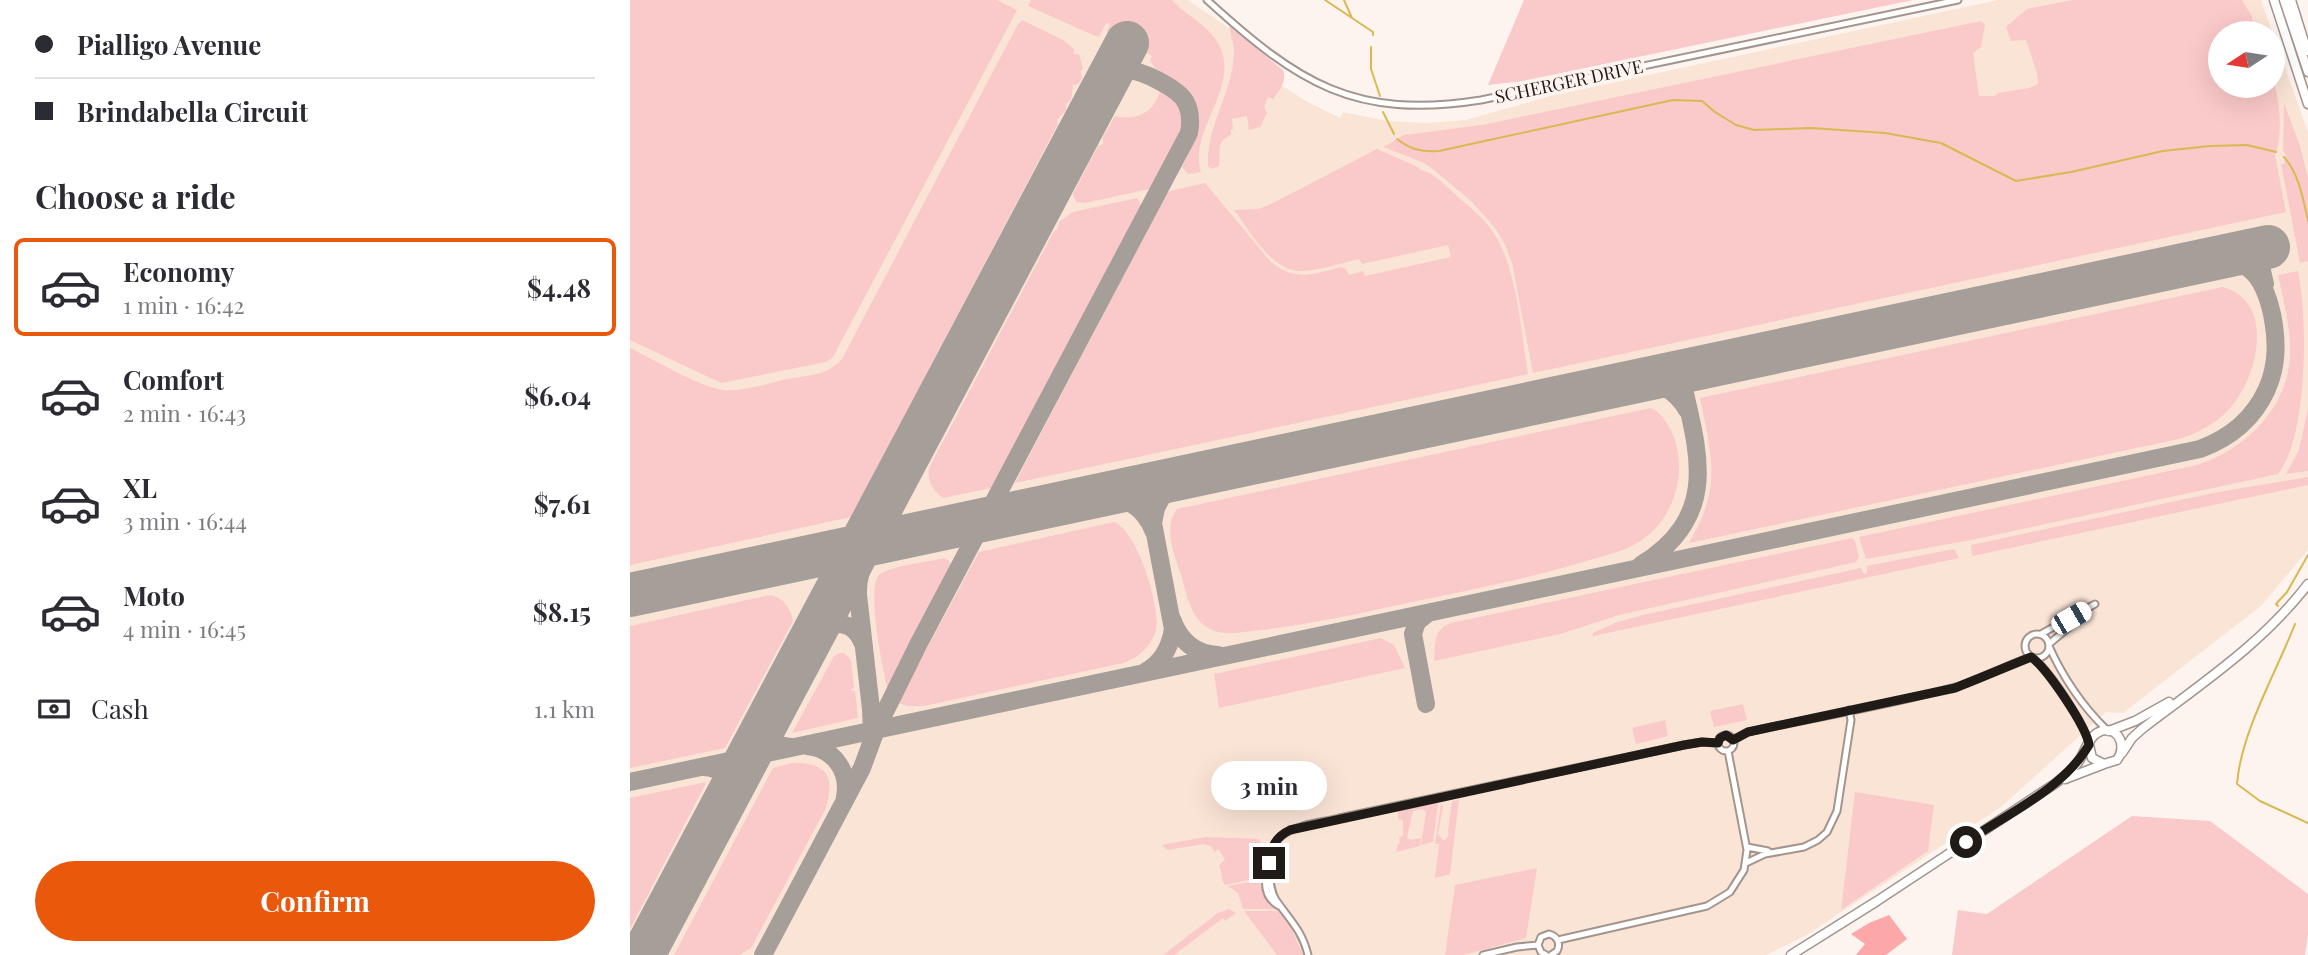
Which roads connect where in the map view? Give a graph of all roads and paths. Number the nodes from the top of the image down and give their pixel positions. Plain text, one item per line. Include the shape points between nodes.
1 (1207, 0) edge
2 (1958, 0) edge
3 (2274, 0) edge
4 (2284, 0) edge
5 (2291, 0) edge
6 (2308, 55) edge
7 (2308, 72) edge
8 (2308, 104) edge
9 (2308, 584) edge
10 (2095, 604) dead end
11 (2074, 623) dead end
12 (2041, 634) junction
13 (2049, 645) junction
14 (2025, 649) junction
15 (2032, 657) junction
16 (2010, 663) junction
17 (2202, 683) junction
18 (1849, 710) junction
19 (2108, 731) junction
20 (1733, 740) junction
21 (1718, 743) junction
22 (2089, 744) junction
23 (1728, 751) junction
24 (2121, 754) junction
25 (2105, 764) junction
26 (2056, 783) junction
27 (1747, 847) junction
28 (1774, 852) junction
29 (1746, 863) junction
30 (1558, 940) junction
31 (1538, 945) junction
32 (1558, 952) edge
33 (1308, 954) edge
34 (1483, 955) edge
35 (1544, 955) edge
36 (1551, 955) edge
37 (1791, 955) edge

1 - 2 street, SCHERGER DRIVE via 1294,71 1338,92 1376,103 1428,106 1482,100
3 - 8 main road
4 - 7 main road
5 - 6 main road
9 - 17 main road via 2266,632
10 - 12 street
11 - 13 street
12 - 13 street
12 - 14 street via 2029,636
13 - 15 street via 2044,656
13 - 19 street via 2091,713
14 - 15 street
14 - 16 street
15 - 16 street
15 - 22 street via 2084,729
16 - 18 street via 1955,688
17 - 19 main road
17 - 24 main road via 2139,731
18 - 20 street via 1748,732
18 - 28 street via 1834,820 1813,844
19 - 22 main road via 2098,732
19 - 24 main road via 2121,740
20 - 21 street via 1726,735
20 - 23 street
21 - 23 street
21 - 33 street via 1684,745 1283,833 1273,846 1266,892 1292,918
22 - 25 main road via 2092,758
22 - 26 main road via 2075,766
23 - 27 street
24 - 25 main road via 2115,762
25 - 26 main road
26 - 37 main road
27 - 28 street
27 - 29 street
28 - 29 street
29 - 30 street via 1730,892 1707,906
30 - 31 street via 1546,935
30 - 32 street
31 - 34 street
31 - 35 street
32 - 36 street

